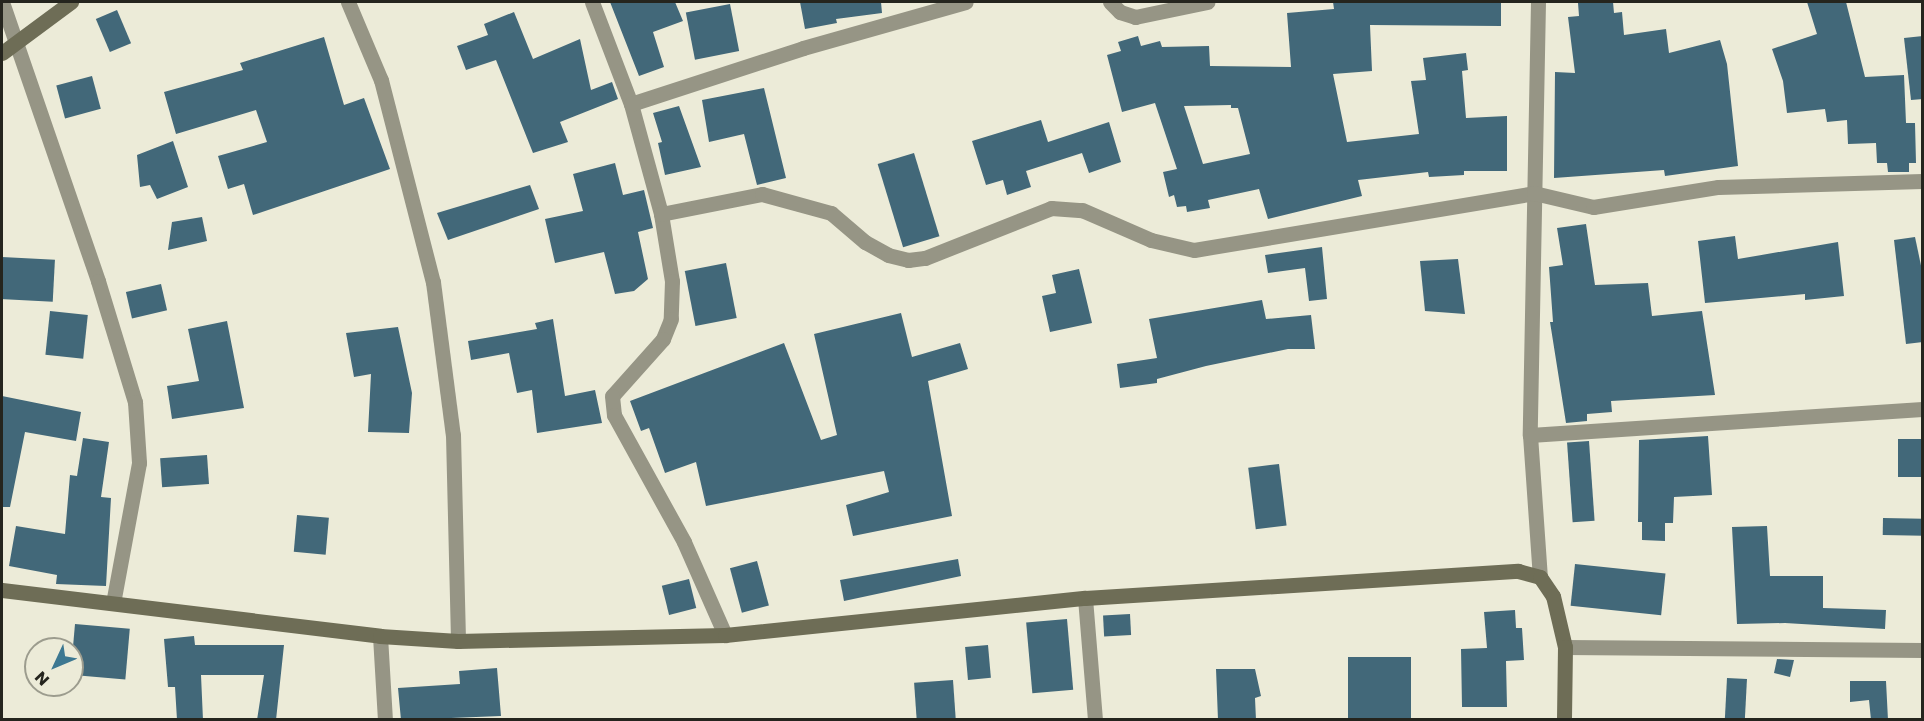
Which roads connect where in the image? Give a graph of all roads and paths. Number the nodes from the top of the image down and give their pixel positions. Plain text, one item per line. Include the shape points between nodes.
1 (2, 2) edge
2 (71, 2) edge
3 (348, 2) edge
4 (592, 2) edge
5 (966, 2) edge
6 (1110, 2) edge
7 (1207, 2) edge
8 (1538, 2) edge
9 (8, 48) edge
10 (631, 104) junction
11 (1923, 181) edge
12 (1534, 193) junction
13 (661, 214) junction
14 (1923, 409) edge
15 (1530, 435) junction
16 (1540, 577) junction
17 (2, 590) edge
18 (1085, 598) junction
19 (112, 603) junction
20 (725, 635) junction
21 (380, 636) junction
22 (458, 641) junction
23 (1565, 647) junction
24 (1923, 650) edge
25 (385, 720) edge
26 (1095, 720) edge
27 (1564, 720) edge

1 - 9 street
2 - 9 street
3 - 22 street via 381,80 433,282 453,435
4 - 10 street
5 - 10 street via 803,48
6 - 7 street via 1120,12 1135,17
8 - 12 street
9 - 19 street via 98,281 135,402 139,463
10 - 13 street
11 - 12 street via 1718,187 1593,207
12 - 13 street via 1194,250 1151,240 1082,210 1051,208 925,258 908,260 888,255 865,242 831,213 762,194
12 - 15 street
13 - 20 street via 672,281 671,320 663,339 612,396 614,415 684,542
14 - 15 street
15 - 16 street
16 - 18 street via 1518,571
16 - 23 street via 1553,596
17 - 19 street
18 - 20 street
18 - 26 street
19 - 21 street
20 - 22 street
21 - 22 street
21 - 25 street
23 - 24 street
23 - 27 street

